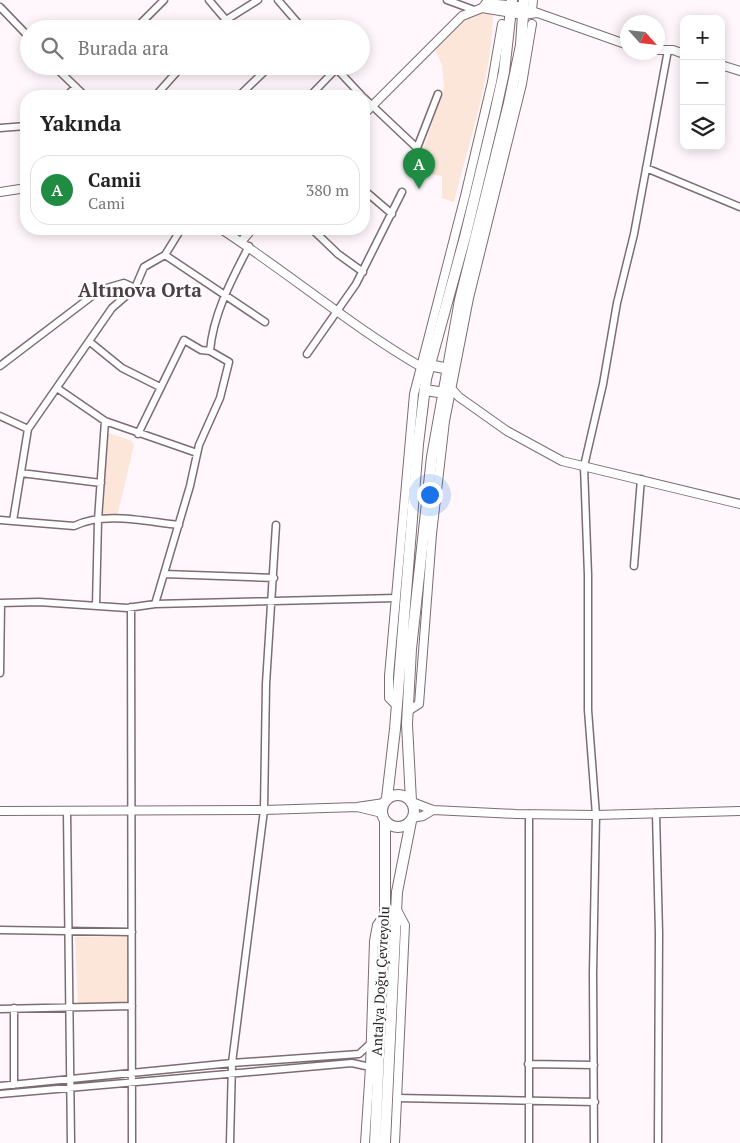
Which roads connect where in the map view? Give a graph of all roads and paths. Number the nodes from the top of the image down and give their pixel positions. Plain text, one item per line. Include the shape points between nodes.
1 (164, 0) edge
2 (209, 0) edge
3 (258, 0) edge
4 (278, 0) edge
5 (447, 0) edge
6 (533, 0) edge
7 (494, 1) edge
8 (512, 5) edge
9 (0, 7) edge
10 (482, 8) junction
11 (528, 9) edge
12 (474, 10) junction
13 (144, 20) edge
14 (226, 20) joint
15 (295, 20) edge
16 (502, 24) dead end
17 (532, 24) dead end
18 (20, 28) edge
19 (620, 42) edge
20 (668, 50) joint
21 (680, 53) edge
22 (725, 66) edge
23 (516, 69) junction
24 (740, 71) edge
25 (504, 72) junction
26 (63, 75) edge
27 (174, 75) edge
28 (261, 75) edge
29 (328, 75) edge
30 (342, 75) edge
31 (492, 82) junction
32 (522, 84) junction
33 (76, 87) junction
34 (73, 90) edge
35 (79, 90) edge
36 (161, 90) edge
37 (245, 90) edge
38 (315, 90) edge
39 (356, 90) edge
40 (438, 94) dead end
41 (371, 106) joint
42 (20, 126) edge
43 (0, 128) edge
44 (646, 168) junction
45 (20, 189) edge
46 (0, 192) edge
47 (402, 192) dead end
48 (370, 195) edge
49 (740, 207) edge
50 (392, 214) junction
51 (178, 235) edge
52 (230, 235) edge
53 (247, 235) edge
54 (318, 235) edge
55 (241, 242) junction
56 (249, 246) junction
57 (165, 254) junction
58 (363, 272) junction
59 (135, 288) junction
60 (226, 294) junction
61 (337, 312) junction
62 (264, 322) dead end
63 (90, 342) junction
64 (210, 351) junction
65 (307, 354) dead end
66 (0, 366) edge
67 (426, 368) junction
68 (449, 369) junction
69 (160, 387) junction
70 (57, 388) junction
71 (448, 388) junction
72 (424, 390) junction
73 (0, 416) edge
74 (105, 422) junction
75 (28, 429) junction
76 (138, 434) junction
77 (197, 453) junction
78 (584, 466) junction
79 (21, 473) junction
80 (640, 478) junction
81 (101, 483) junction
82 (740, 504) edge
83 (0, 520) edge
84 (98, 520) junction
85 (13, 521) junction
86 (179, 525) junction
87 (276, 525) dead end
88 (634, 566) dead end
89 (164, 574) junction
90 (274, 578) junction
91 (396, 598) junction
92 (273, 602) junction
93 (1, 603) edge
94 (155, 604) junction
95 (96, 606) junction
96 (131, 608) junction
97 (0, 658) edge
98 (0, 673) edge
99 (397, 706) junction
100 (411, 802) junction
101 (384, 808) junction
102 (264, 810) junction
103 (433, 810) junction
104 (740, 810) edge
105 (0, 811) edge
106 (67, 811) junction
107 (132, 812) junction
108 (656, 813) junction
109 (529, 814) junction
110 (596, 815) junction
111 (411, 819) junction
112 (397, 909) junction
113 (385, 914) junction
114 (0, 930) edge
115 (70, 931) junction
116 (132, 932) junction
117 (70, 1006) junction
118 (132, 1006) junction
119 (14, 1008) junction
120 (0, 1009) edge
121 (371, 1043) junction
122 (232, 1063) junction
123 (528, 1064) junction
124 (594, 1065) junction
125 (370, 1067) junction
126 (133, 1072) junction
127 (232, 1074) junction
128 (71, 1079) junction
129 (133, 1082) junction
130 (14, 1085) junction
131 (0, 1086) edge
132 (71, 1088) junction
133 (0, 1094) edge
134 (397, 1098) junction
135 (528, 1100) junction
136 (595, 1102) junction
137 (71, 1143) edge
138 (132, 1143) edge
139 (230, 1143) edge
140 (364, 1143) edge
141 (375, 1143) edge
142 (386, 1143) edge
143 (395, 1143) edge
144 (529, 1143) edge
145 (594, 1143) edge
146 (658, 1143) edge

1 - 13 street
2 - 14 street
3 - 14 street
4 - 15 street
5 - 12 street
6 - 11 street
7 - 8 street
7 - 10 street
8 - 10 street
8 - 11 street
8 - 25 main road, Antalya Doğu Çevreyolu
9 - 18 street
10 - 12 street
11 - 19 street
11 - 23 main road
12 - 41 street via 462,16
16 - 31 street
17 - 32 street
20 - 21 street
20 - 44 street
22 - 24 street
23 - 32 street
23 - 68 main road via 460,300
25 - 31 street
25 - 67 main road, Antalya Doğu Çevreyolu via 465,237
26 - 33 street
27 - 36 street
28 - 37 street
29 - 38 street
30 - 39 street
31 - 67 street
32 - 71 street
33 - 34 street
33 - 35 street
40 - 41 street via 417,148
42 - 43 street
44 - 49 street
44 - 78 street
45 - 46 street
47 - 50 street
48 - 50 street
50 - 58 street
51 - 57 street
52 - 55 street
53 - 55 street
54 - 58 street
55 - 56 street
56 - 60 street
56 - 61 street
57 - 59 street via 144,267
57 - 60 street
58 - 61 street
59 - 63 street via 112,308
59 - 66 street via 124,284 100,290
60 - 62 street
60 - 64 street
61 - 65 street
61 - 67 street via 399,355
63 - 69 street via 122,368
63 - 70 street
64 - 69 street via 201,350 184,340
64 - 77 street via 229,362 220,398
67 - 68 main road
67 - 72 main road, Antalya Doğu Çevreyolu
67 - 91 street via 414,394
68 - 71 main road
69 - 76 street
70 - 74 street
70 - 75 street
71 - 72 main road
71 - 78 street via 507,431 562,461
71 - 100 main road via 432,457 424,516 408,711
72 - 99 main road, Antalya Doğu Çevreyolu
73 - 75 street
74 - 76 street
74 - 81 street
75 - 79 street
76 - 77 street
77 - 86 street
78 - 80 street
78 - 110 street via 588,710
79 - 81 street
79 - 85 street
80 - 82 street
80 - 88 street
81 - 84 street
83 - 85 street
84 - 85 street via 74,526
84 - 86 street
84 - 95 street
86 - 89 street
87 - 90 street
89 - 90 street
89 - 94 street
90 - 92 street
91 - 92 street
91 - 99 street via 389,698
92 - 94 street
92 - 102 street via 266,684
93 - 95 street
93 - 97 street
94 - 96 street
95 - 96 street
96 - 107 street
97 - 98 street
99 - 101 main road, Antalya Doğu Çevreyolu
100 - 101 main road via 397,794
100 - 103 street
100 - 111 main road via 414,810
101 - 102 street
101 - 111 main road via 398,827
101 - 113 main road, Antalya Doğu Çevreyolu
102 - 107 street
102 - 122 street
103 - 109 street
103 - 111 street
104 - 108 street
105 - 106 street
106 - 107 street
106 - 115 street
107 - 116 street
108 - 110 street
108 - 146 street
109 - 110 street
109 - 123 street
110 - 124 street
111 - 112 main road, Antalya Doğu Çevreyolu
112 - 134 street via 405,925
112 - 142 main road, Antalya Doğu Çevreyolu
113 - 121 street via 377,925 374,941
113 - 141 main road, Antalya Doğu Çevreyolu
114 - 115 street
115 - 116 street
115 - 117 street
116 - 118 street
117 - 118 street
117 - 119 street
117 - 128 street
118 - 126 street
119 - 120 street
119 - 130 street
121 - 122 street via 359,1054
121 - 125 street
122 - 126 street
122 - 127 street
123 - 124 street
123 - 135 street
124 - 136 street
125 - 127 street via 352,1063
125 - 140 street
126 - 128 street
126 - 129 street
127 - 129 street
127 - 139 street
128 - 130 street
128 - 132 street
129 - 132 street
129 - 138 street
130 - 131 street
132 - 133 street
132 - 137 street
134 - 135 street
134 - 143 street
135 - 136 street
135 - 144 street
136 - 145 street

